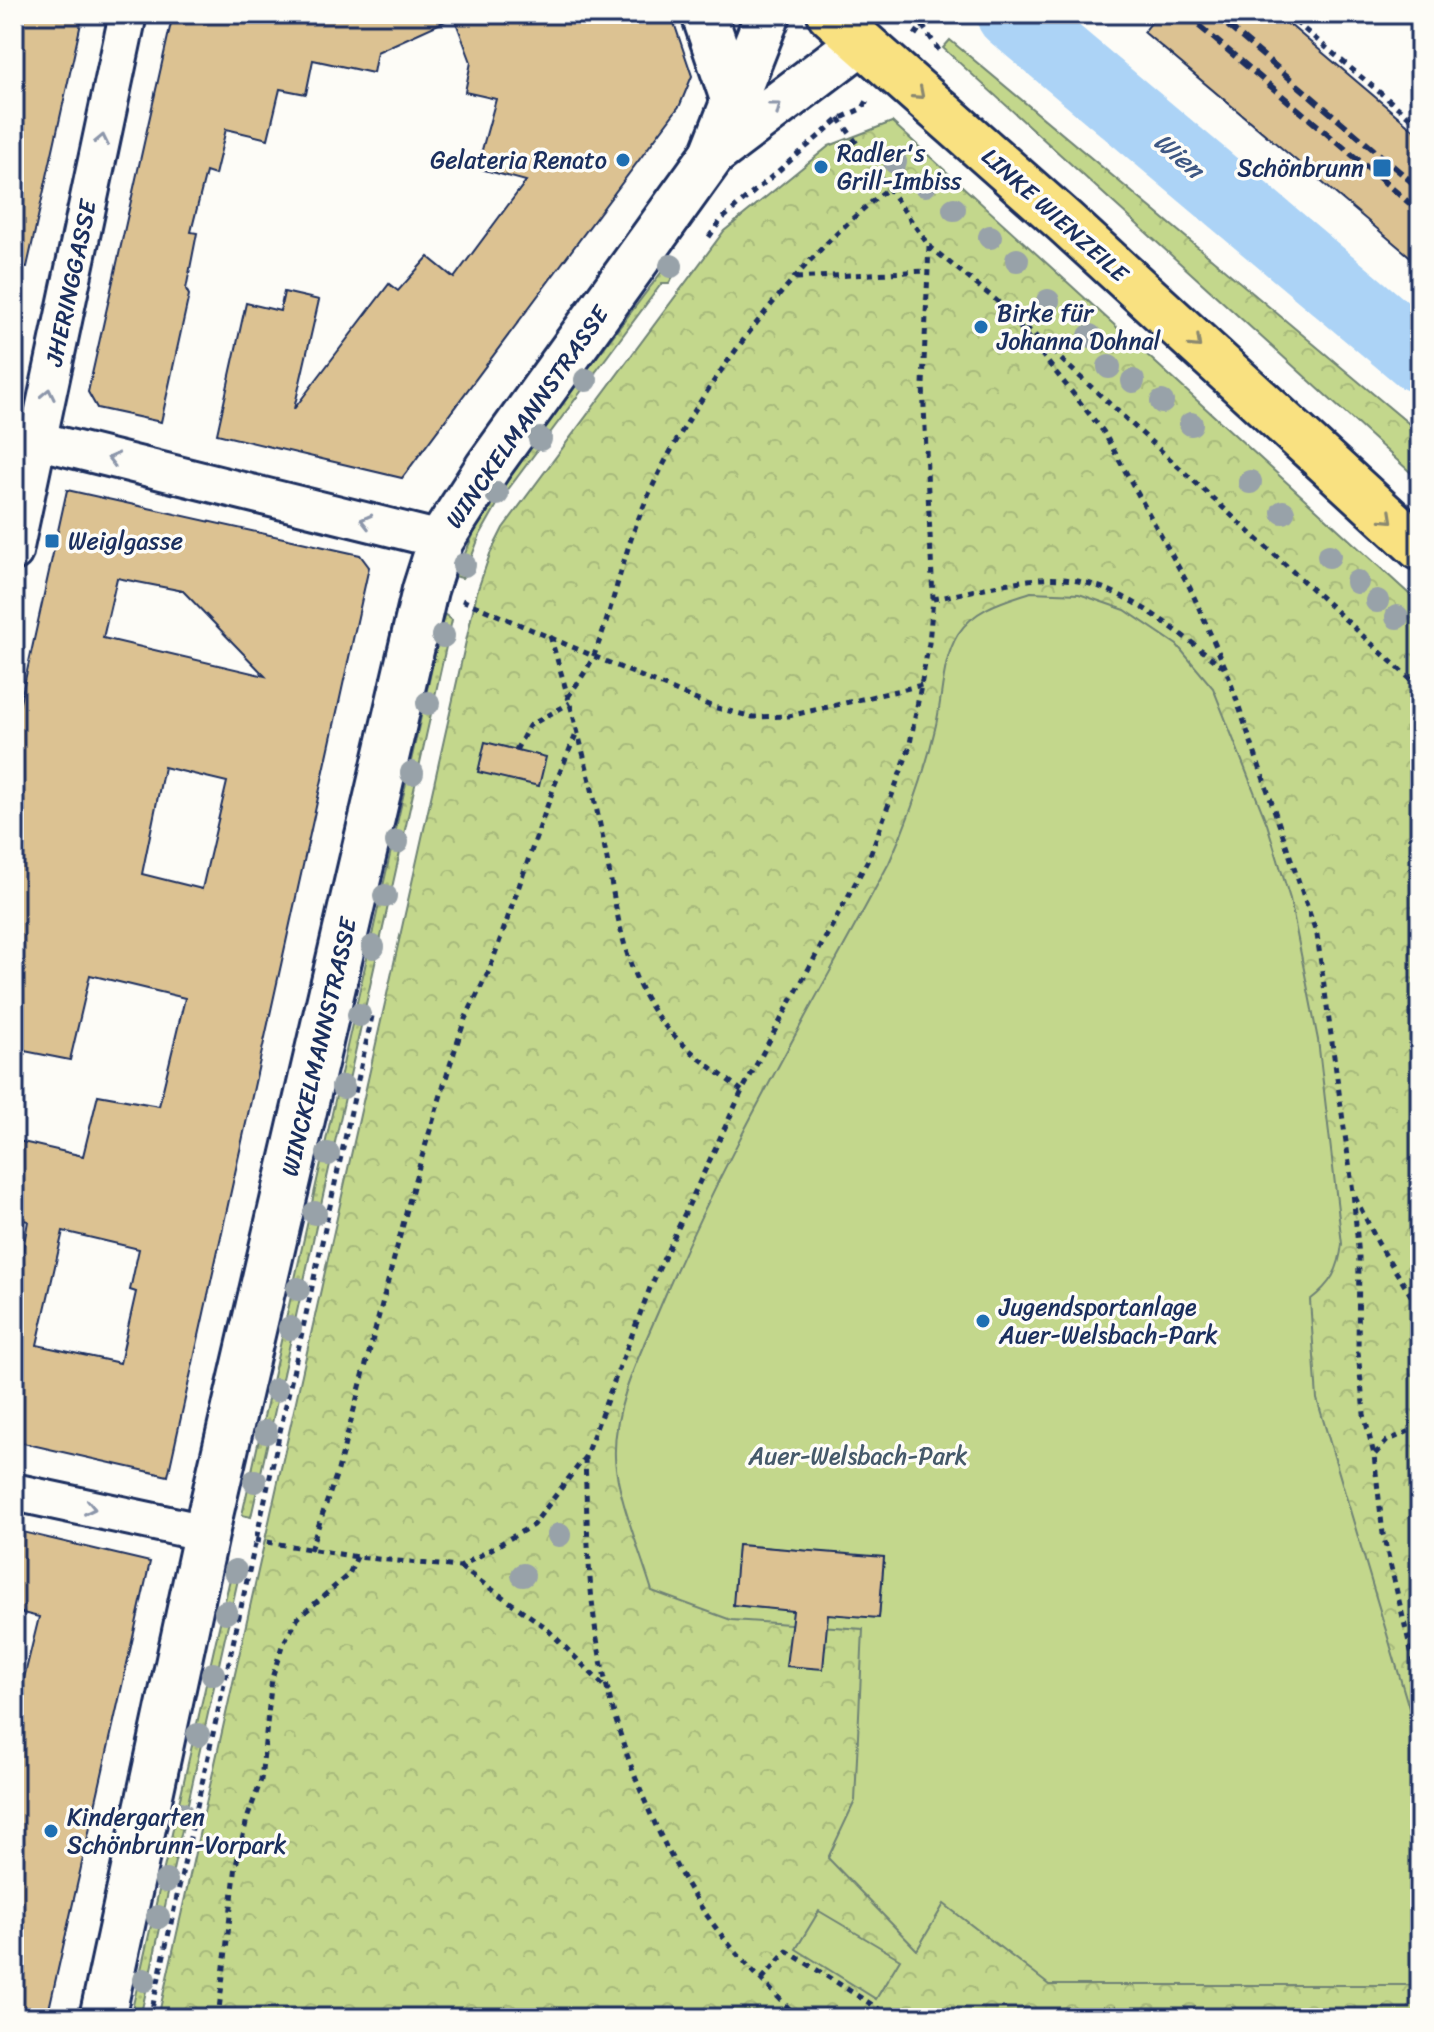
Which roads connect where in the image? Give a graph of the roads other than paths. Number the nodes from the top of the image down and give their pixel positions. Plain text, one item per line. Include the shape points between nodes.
1 (128, 14) edge
2 (704, 14) edge
3 (768, 14) edge
4 (884, 20) edge
5 (734, 102) junction
6 (713, 154) junction
7 (26, 438) edge
8 (441, 540) junction
9 (1420, 548) edge
10 (14, 552) edge
11 (14, 1492) edge
12 (206, 1533) junction
13 (102, 2018) edge

7 -> 1 street, JHERINGGASSE
2 - 5 main road
3 - 5 main road, WINCKELMANNSTRASSE
6 -> 4 main road, WINCKELMANNSTRASSE
4 -> 9 main road, LINKE WIENZEILE via 1064,221
5 - 6 main road, WINCKELMANNSTRASSE
6 - 8 main road, WINCKELMANNSTRASSE
8 -> 7 street
7 - 10 street, JHERINGGASSE
8 - 12 main road, WINCKELMANNSTRASSE via 453,595
11 -> 12 street
12 - 13 main road, WINCKELMANNSTRASSE

